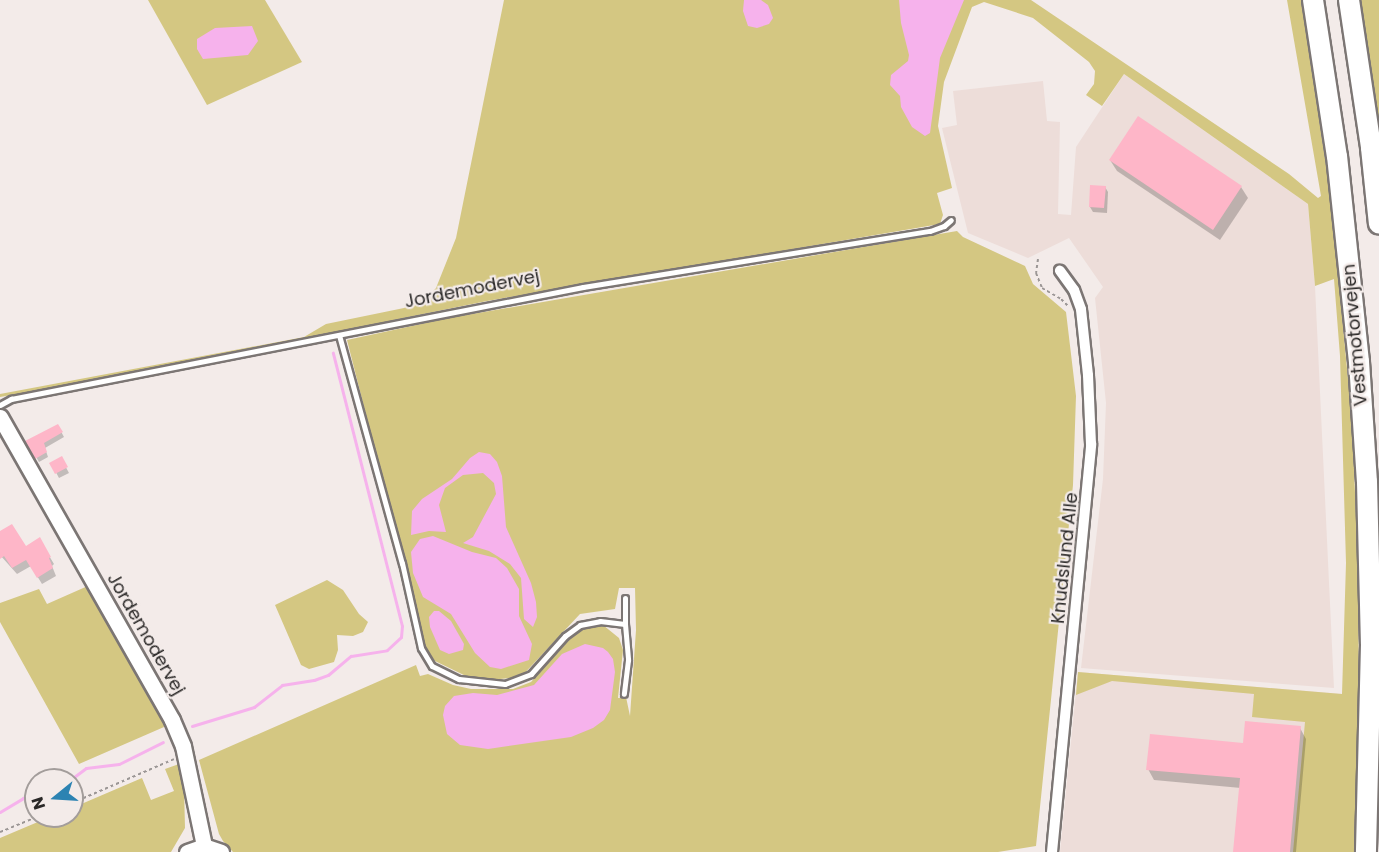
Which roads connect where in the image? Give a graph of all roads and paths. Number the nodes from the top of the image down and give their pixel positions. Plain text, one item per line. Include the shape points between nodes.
1 (1313, 0) edge
2 (1349, 0) edge
3 (951, 220) dead end
4 (1379, 224) edge
5 (1038, 259) dead end
6 (1060, 271) dead end
7 (1071, 312) dead end
8 (339, 335) junction
9 (0, 405) edge
10 (0, 417) edge
11 (625, 598) dead end
12 (625, 624) junction
13 (624, 694) dead end
14 (185, 754) junction
15 (84, 798) edge
16 (24, 822) edge
17 (0, 831) edge
18 (196, 848) edge
19 (221, 852) edge
20 (1052, 852) edge
21 (1366, 852) edge

1 - 21 highway, Vestmotorvejen via 1337,156 1359,362 1367,482 1371,645
2 - 4 highway
3 - 8 lane, Jordemodervej via 930,231 583,287
5 - 7 path via 1036,273 1042,288 1061,299
6 - 20 street, Knudslund Alle via 1082,309 1091,444
8 - 9 lane, Jordemodervej via 11,399
8 - 12 lane via 402,563 421,648 432,666 459,678 505,684 531,674 580,625 600,621
10 - 14 street, Jordemodervej via 164,705
11 - 12 lane
12 - 13 lane via 628,660
14 - 15 path
14 - 18 street, Jordemodervej
16 - 17 path
18 - 19 street

